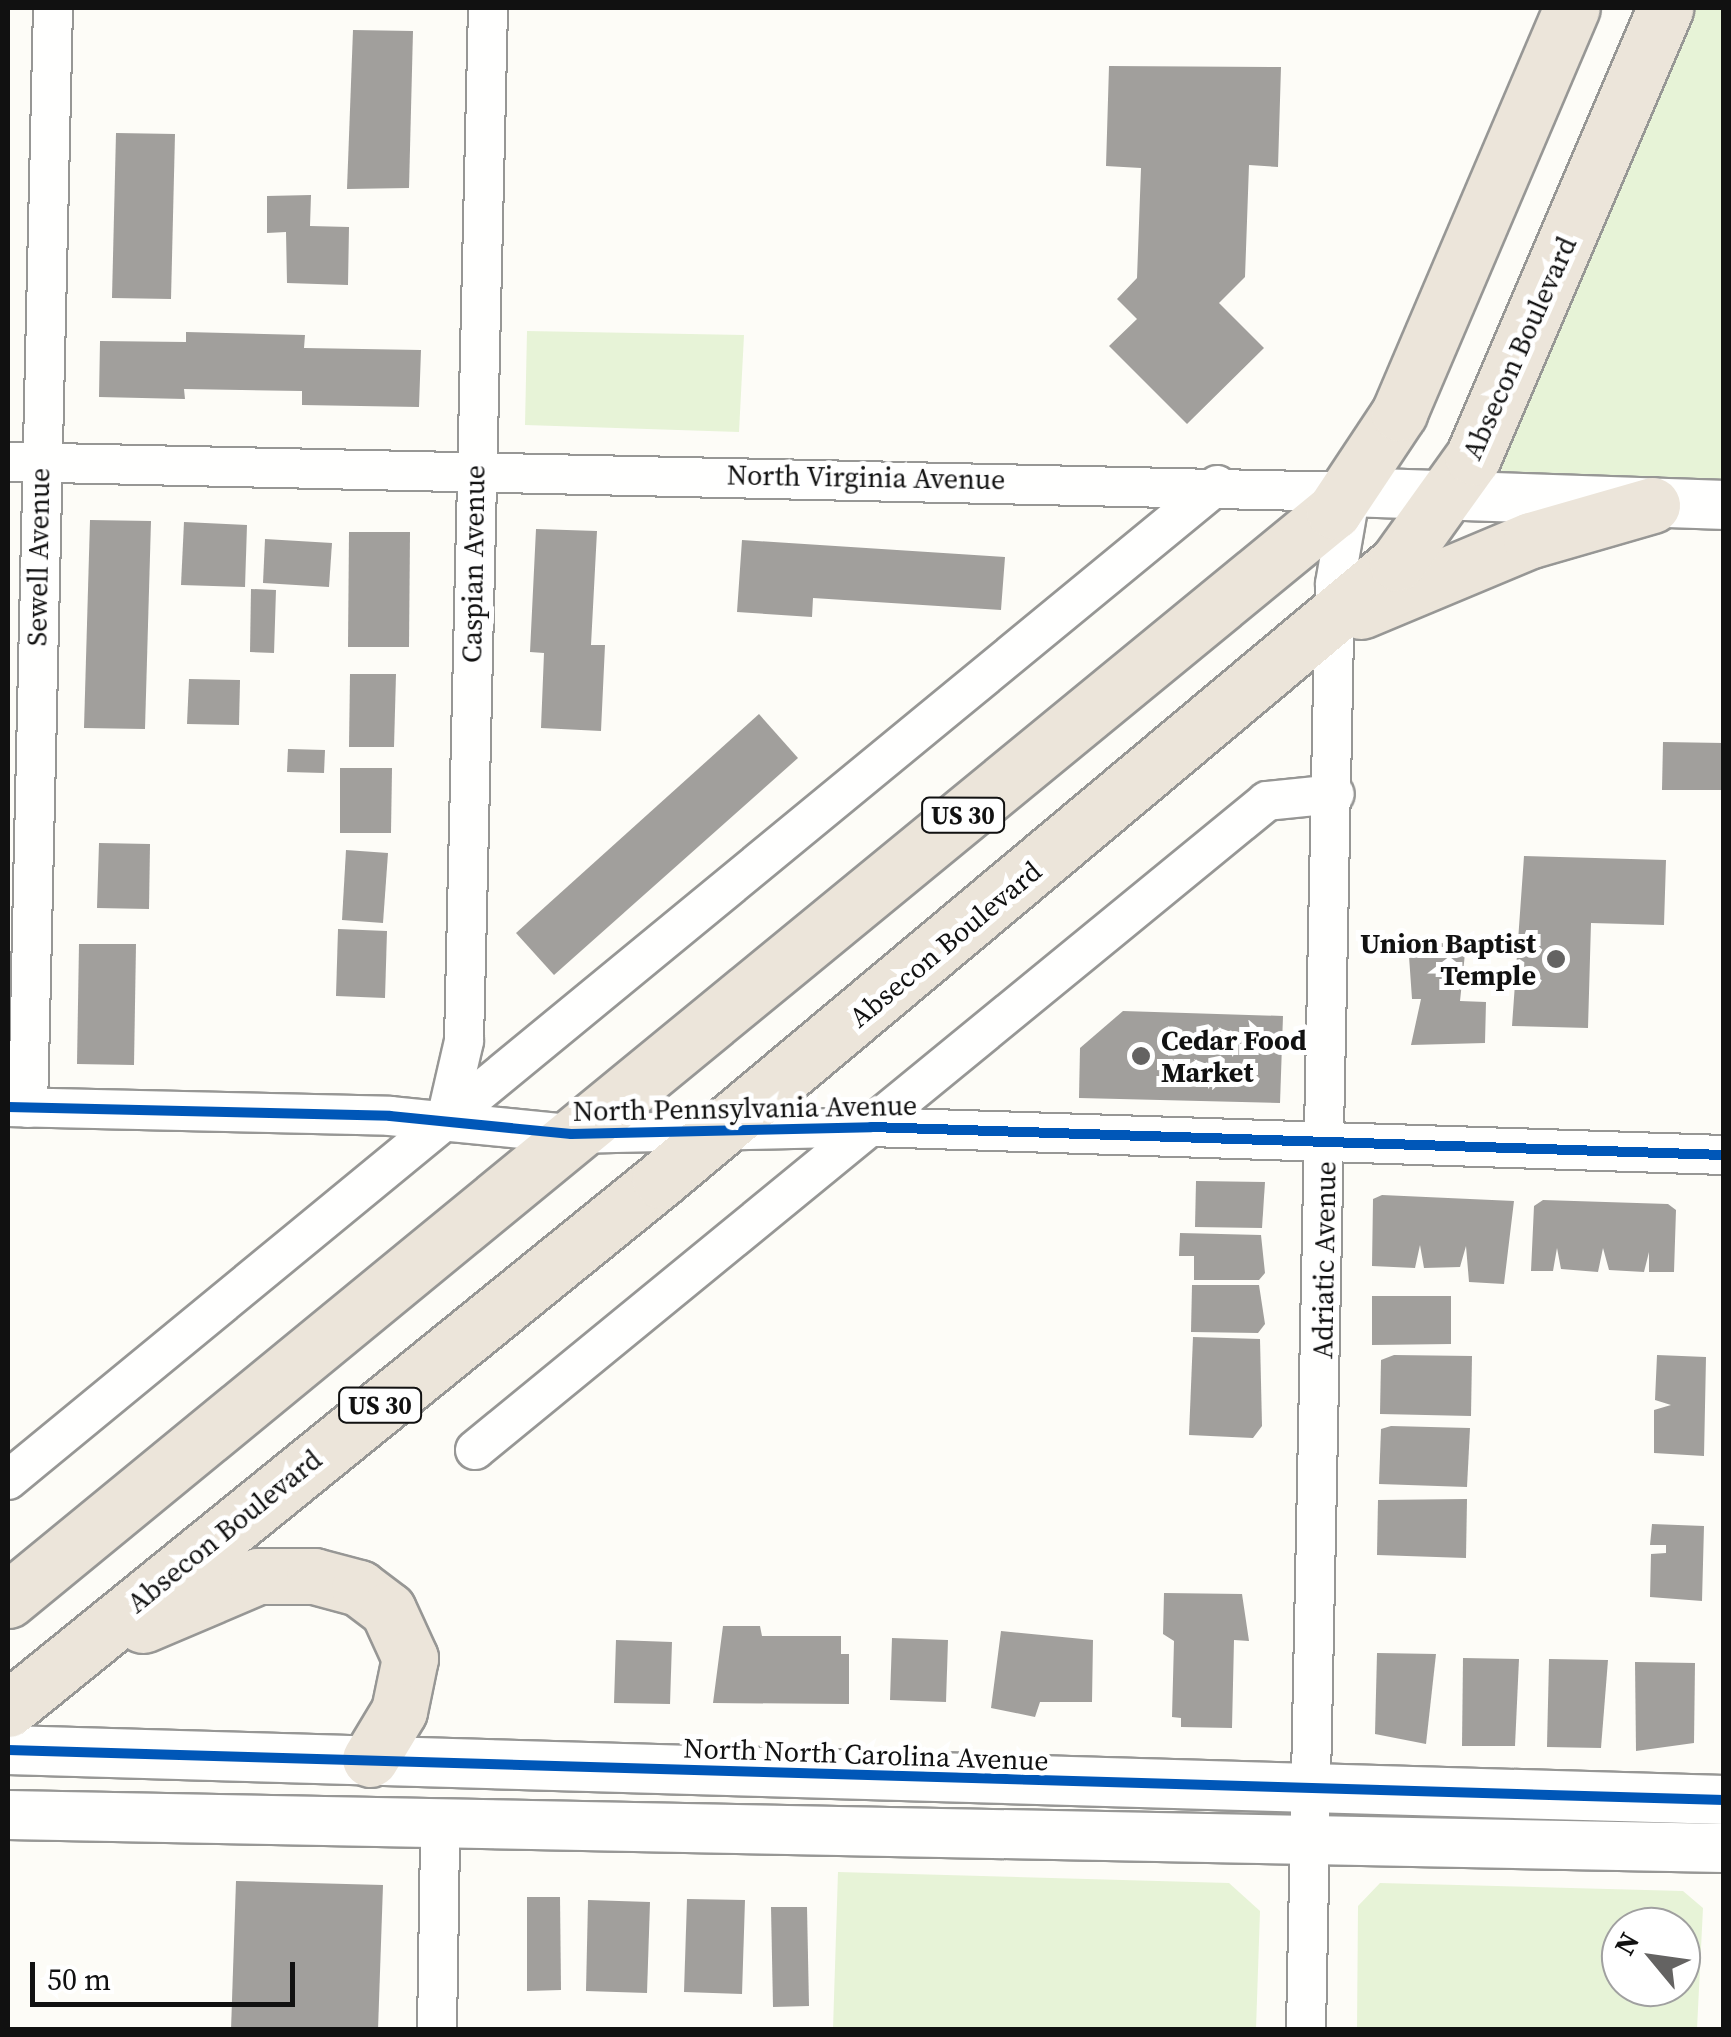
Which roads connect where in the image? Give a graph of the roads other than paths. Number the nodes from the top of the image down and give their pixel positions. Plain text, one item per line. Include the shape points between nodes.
1 (53, 8) edge
2 (488, 8) edge
3 (1572, 8) edge
4 (1665, 8) edge
5 (24, 463) edge
6 (474, 470) junction
7 (1217, 485) junction
8 (1351, 492) junction
9 (1450, 496) junction
10 (1652, 505) junction
11 (1724, 505) edge
12 (1335, 622) junction
13 (1335, 794) junction
14 (18, 1107) edge
15 (446, 1119) junction
16 (871, 1127) junction
17 (571, 1134) junction
18 (714, 1136) junction
19 (1327, 1140) junction
20 (1724, 1155) edge
21 (475, 1450) dead end
22 (16, 1473) edge
23 (8, 1600) edge
24 (28, 1692) edge
25 (8, 1750) edge
26 (370, 1759) junction
27 (1312, 1791) junction
28 (1724, 1800) edge
29 (8, 1815) edge
30 (440, 1828) junction
31 (1312, 1842) junction
32 (1724, 1848) edge
33 (437, 2030) edge
34 (1306, 2030) edge

1 - 5 street, Sewell Avenue
2 - 6 street, Caspian Avenue
3 - 8 highway via 1399,413
4 - 9 highway, Absecon Boulevard
5 - 6 street, North Virginia Avenue
5 - 14 street, Sewell Avenue
6 - 7 street, North Virginia Avenue
6 - 15 street, Caspian Avenue via 464,1048
7 - 8 street, North Virginia Avenue
7 - 15 street
8 - 9 street, North Virginia Avenue
8 - 12 street, Adriatic Avenue via 1338,550
8 - 17 highway, US 30
9 - 10 street, North Virginia Avenue
9 - 12 highway, Absecon Boulevard / US 30 via 1397,564
10 - 11 street, North Virginia Avenue
10 - 12 highway via 1531,540
12 - 13 street, Adriatic Avenue
12 - 18 highway, Absecon Boulevard / US 30
13 - 16 street via 1267,801
13 - 19 street, Adriatic Avenue
14 - 15 street, North Pennsylvania Avenue
15 - 17 street, North Pennsylvania Avenue
15 - 22 street
16 - 18 street, North Pennsylvania Avenue
16 - 19 street, North Pennsylvania Avenue
16 - 21 street
17 - 18 street, North Pennsylvania Avenue
17 - 23 highway, US 30
18 - 24 highway, Absecon Boulevard / US 30
19 - 20 street, North Pennsylvania Avenue
19 - 27 street, Adriatic Avenue
24 - 26 highway via 235,1582 283,1573 339,1581 388,1610 410,1658 400,1711
25 - 26 street, North North Carolina Avenue
26 - 27 street, North North Carolina Avenue
27 - 28 street, North North Carolina Avenue
27 - 31 street, Adriatic Avenue
29 - 30 street
30 - 31 street
30 - 33 street
31 - 32 street
31 - 34 street, Adriatic Avenue

